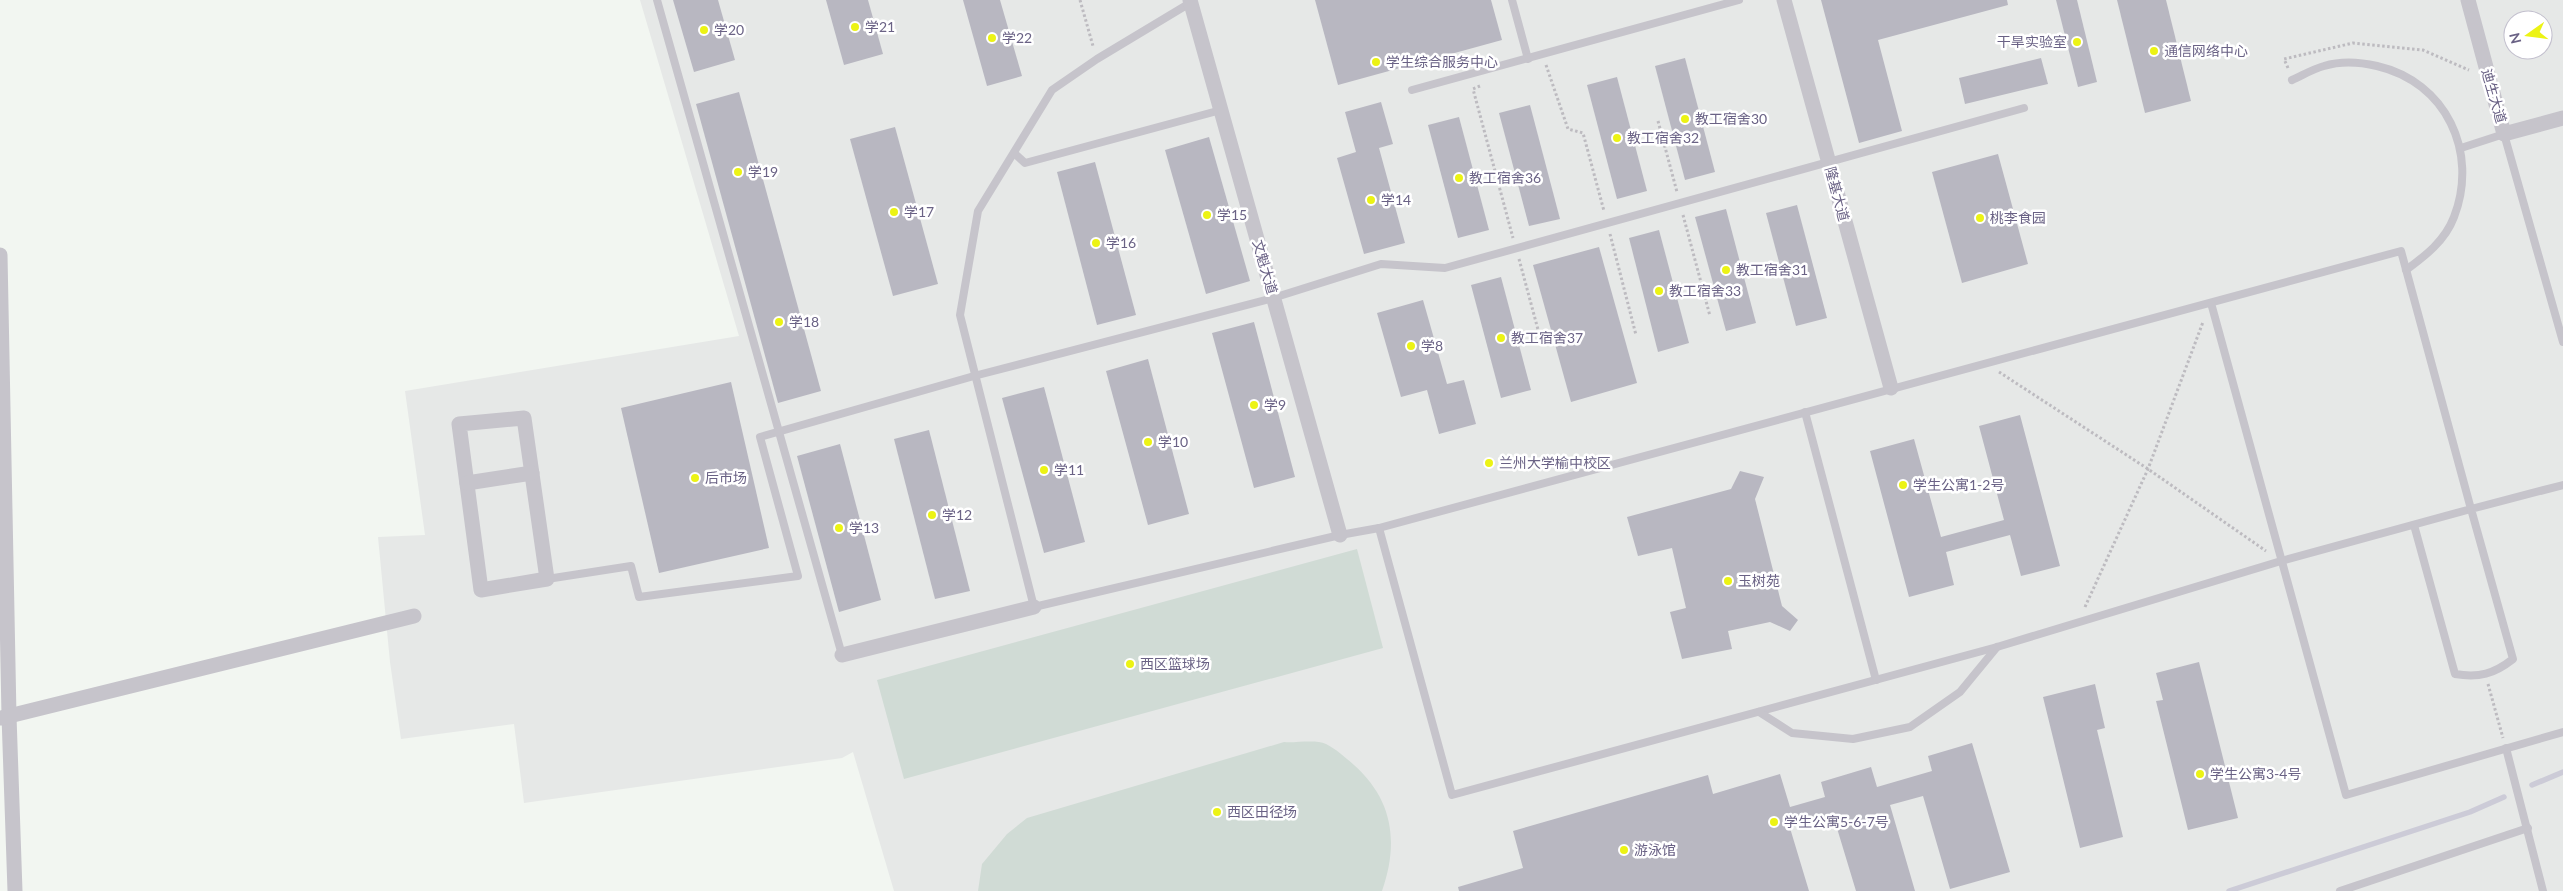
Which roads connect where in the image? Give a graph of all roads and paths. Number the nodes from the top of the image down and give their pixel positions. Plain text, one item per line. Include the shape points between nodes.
1 (657, 0) edge
2 (1080, 0) edge
3 (1512, 0) edge
4 (1739, 0) edge
5 (1784, 0) edge
6 (2468, 0) edge
7 (1193, 1) edge
8 (1543, 55) junction
9 (1097, 59) junction
10 (1528, 59) junction
11 (2292, 80) dead end
12 (1481, 85) dead end
13 (1412, 90) dead end
14 (2024, 108) dead end
15 (1221, 110) junction
16 (2563, 118) edge
17 (1658, 121) dead end
18 (2504, 134) junction
19 (2461, 148) junction
20 (1014, 153) junction
21 (1828, 161) junction
22 (1680, 203) junction
23 (1607, 223) junction
24 (1516, 248) junction
25 (0, 255) edge
26 (2406, 270) junction
27 (1273, 298) junction
28 (2211, 303) junction
29 (1710, 316) dead end
30 (1636, 335) dead end
31 (1540, 337) dead end
32 (2563, 342) edge
33 (1985, 363) junction
34 (974, 376) junction
35 (1891, 388) junction
36 (1805, 412) junction
37 (779, 431) junction
38 (2148, 469) junction
39 (532, 473) junction
40 (467, 483) junction
41 (2563, 485) edge
42 (2471, 509) junction
43 (2414, 525) junction
44 (1379, 528) junction
45 (1340, 535) junction
46 (2281, 561) junction
47 (547, 579) junction
48 (1034, 608) junction
49 (414, 616) dead end
50 (2078, 623) junction
51 (1997, 647) junction
52 (842, 656) joint
53 (2486, 675) junction
54 (1876, 680) junction
55 (1759, 712) junction
56 (4, 717) edge
57 (2563, 732) edge
58 (2506, 748) junction
59 (2528, 828) junction
60 (15, 891) edge
61 (2340, 891) edge
62 (2544, 891) edge

1 - 37 lane
2 - 9 path
3 - 10 lane
4 - 8 lane
5 - 21 street, 隆基大道
6 - 18 street, 迪生大道
7 - 9 lane
7 - 15 street, 文魁大道
8 - 10 lane
8 - 23 path via 1568,128 1583,133
9 - 20 lane via 1052,90
10 - 13 lane
11 - 19 lane via 2324,65 2360,62 2395,70 2425,88 2448,116
12 - 24 path via 1473,89
14 - 21 lane
15 - 20 lane via 1025,163
15 - 27 street, 文魁大道
16 - 18 street, 迪生大道
17 - 22 path
18 - 19 lane
18 - 32 lane
19 - 26 lane via 2463,184 2454,219 2434,248
20 - 34 lane via 976,220 960,315
21 - 22 lane
21 - 35 street, 隆基大道
22 - 23 lane
22 - 29 path
23 - 24 lane
23 - 30 path
24 - 27 lane via 1445,268 1381,264
24 - 31 path
25 - 56 street
26 - 28 lane via 2401,251
26 - 42 lane
27 - 34 lane
27 - 45 street, 文魁大道
28 - 33 lane
28 - 38 path
28 - 46 lane
33 - 35 lane
33 - 38 path
34 - 37 lane
34 - 48 lane
35 - 36 lane
36 - 44 lane
36 - 54 lane
37 - 47 lane via 760,437 798,576 639,597 631,566
37 - 52 lane
38 - 46 path
38 - 50 path
39 - 40 street
39 - 40 street via 524,418 459,424
39 - 47 street
40 - 47 street via 481,590
41 - 42 lane
42 - 43 lane
42 - 53 lane via 2512,659
43 - 46 lane
43 - 53 lane via 2456,674
44 - 45 lane
44 - 55 lane via 1452,795
45 - 48 lane
46 - 50 lane
46 - 58 lane via 2346,796
48 - 52 street
49 - 56 street
50 - 51 lane
51 - 54 lane
51 - 55 lane via 1960,692 1910,727 1853,739 1792,733
53 - 58 path
54 - 55 lane
56 - 60 street
57 - 58 lane
58 - 59 lane
59 - 61 lane
59 - 62 lane

